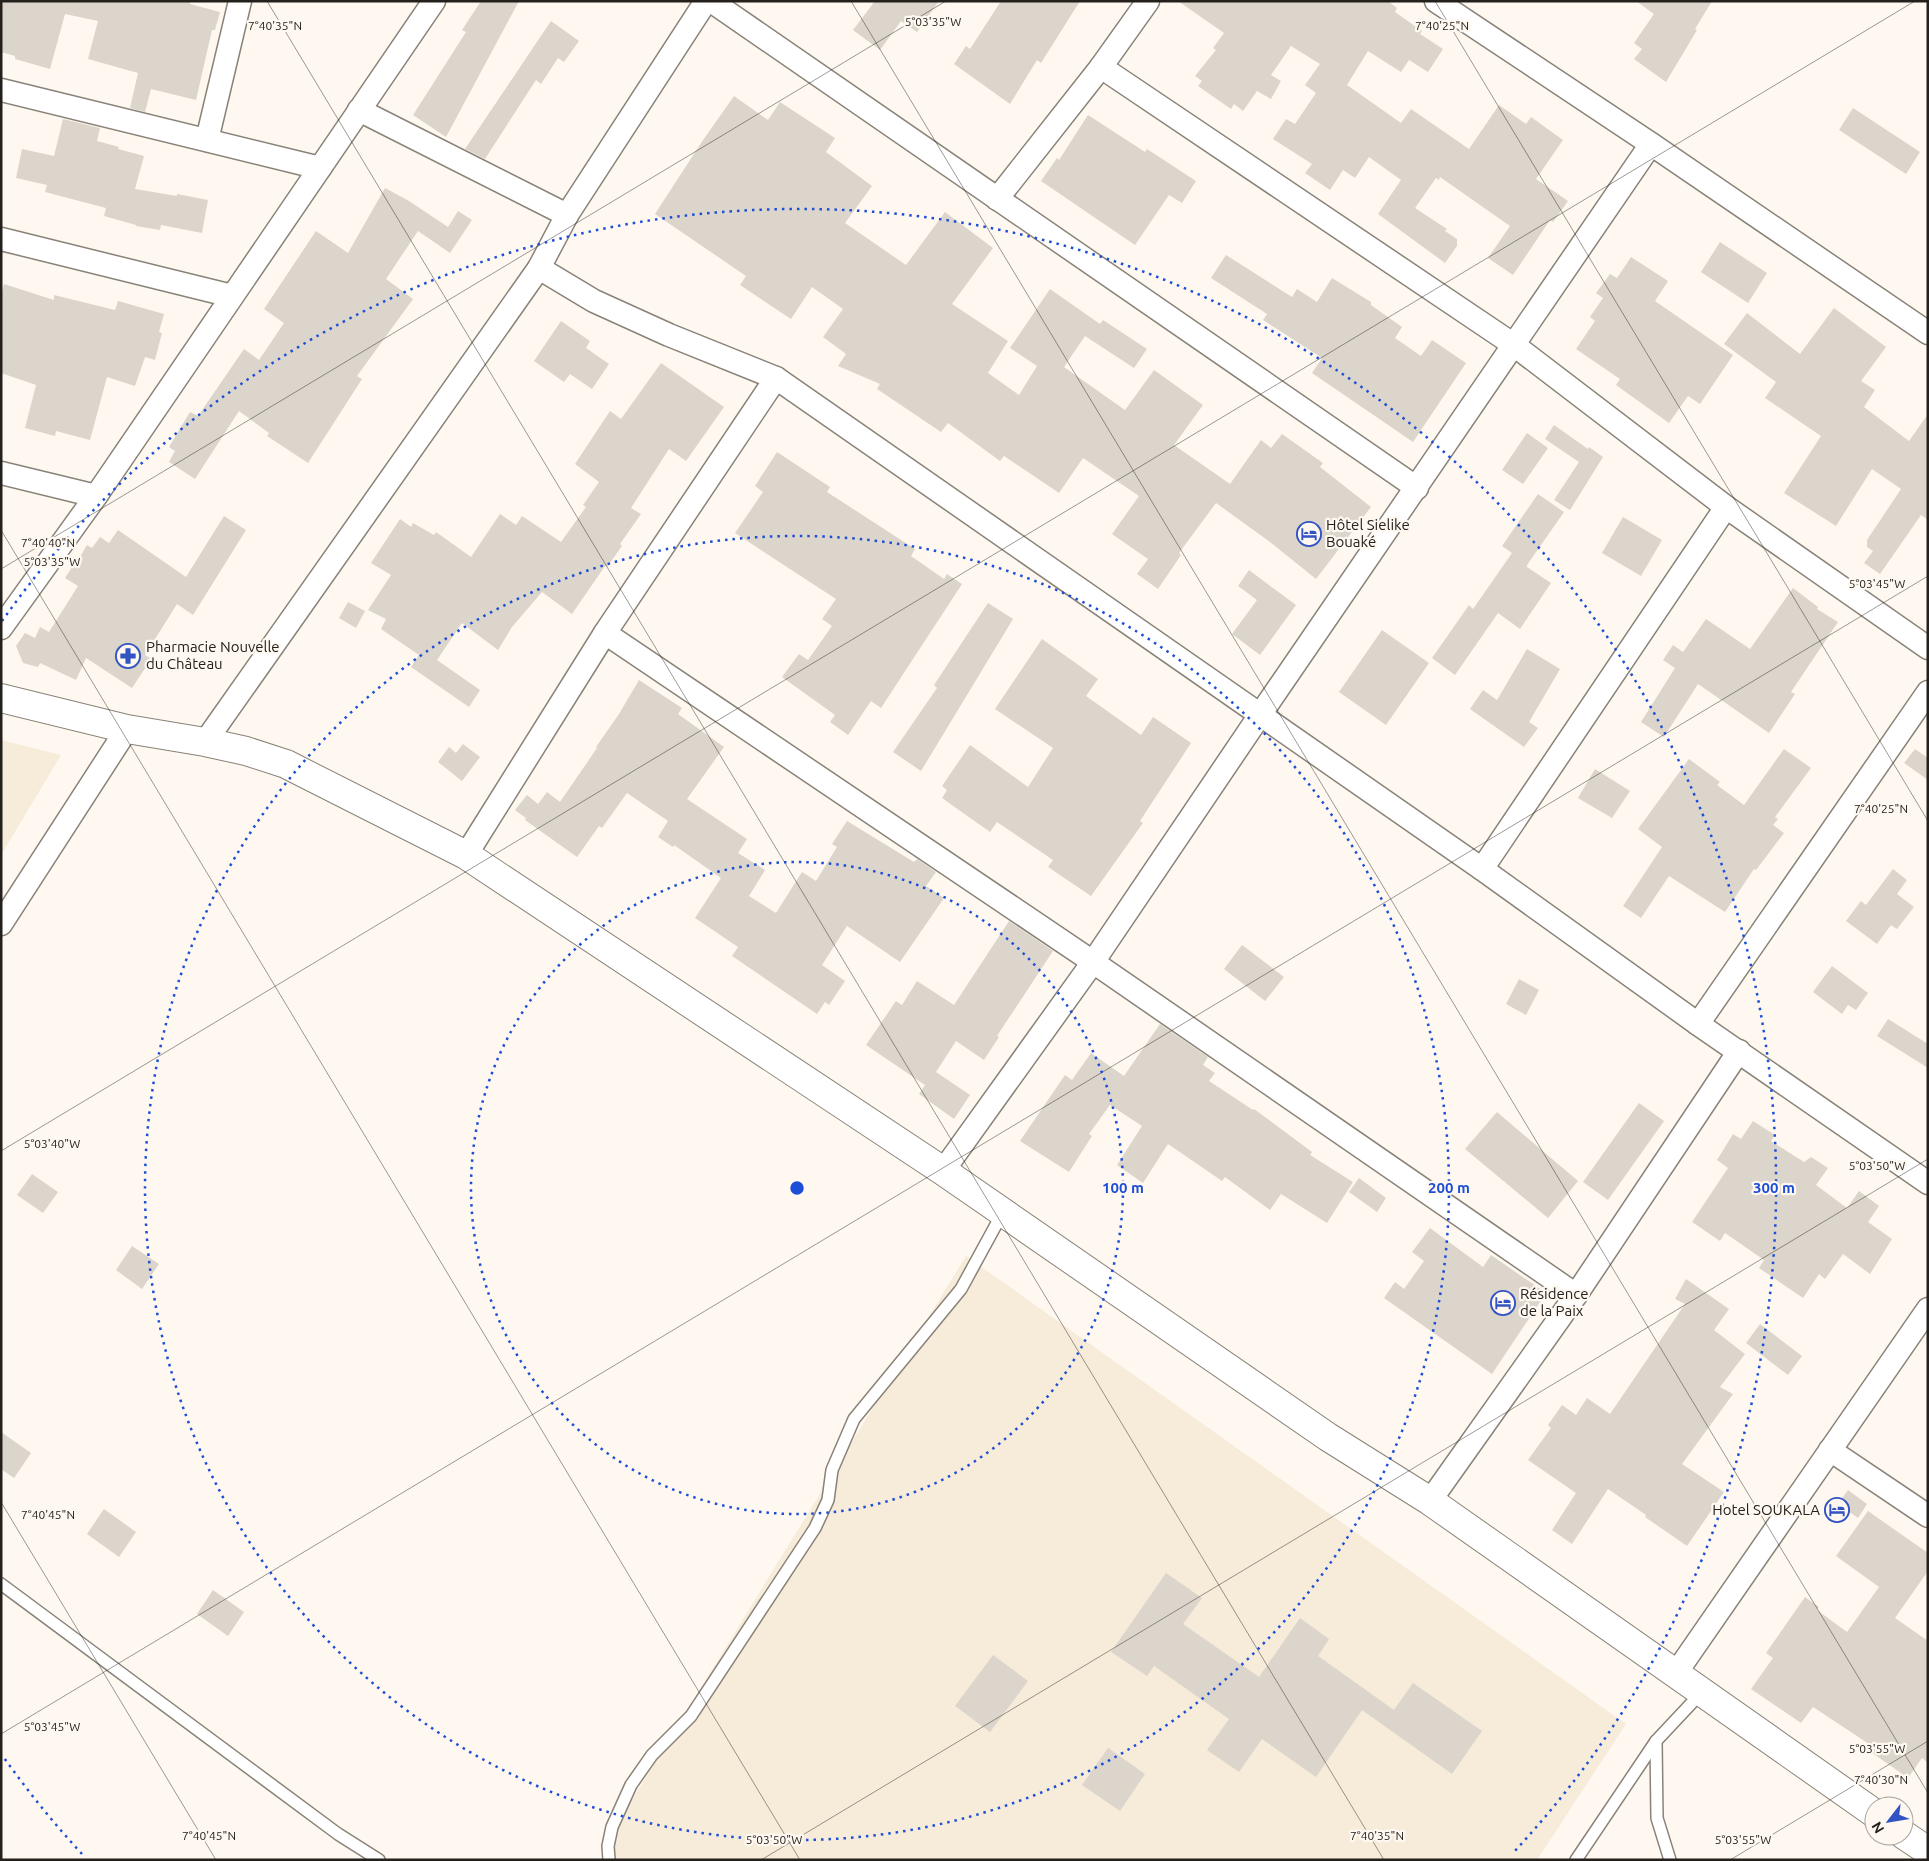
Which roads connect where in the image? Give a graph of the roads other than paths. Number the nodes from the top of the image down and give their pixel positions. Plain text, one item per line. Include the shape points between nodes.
1 (240, 1) edge
2 (434, 1) edge
3 (706, 1) edge
4 (711, 1) edge
5 (1148, 1) edge
6 (1436, 1) edge
7 (1101, 67) junction
8 (1, 90) edge
9 (360, 110) junction
10 (207, 140) junction
11 (1651, 144) junction
12 (320, 168) junction
13 (997, 199) junction
14 (567, 215) junction
15 (1, 239) edge
16 (539, 268) junction
17 (232, 296) junction
18 (1928, 333) edge
19 (1514, 345) junction
20 (776, 378) junction
21 (1, 473) edge
22 (1416, 488) junction
23 (96, 496) junction
24 (1726, 507) junction
25 (1, 628) edge
26 (605, 633) junction
27 (1928, 648) edge
28 (1928, 692) edge
29 (1, 698) edge
30 (1260, 715) junction
31 (127, 729) junction
32 (205, 742) junction
33 (466, 855) junction
34 (1482, 870) junction
35 (1, 924) edge
36 (1093, 962) junction
37 (1698, 1024) junction
38 (1739, 1052) junction
39 (943, 1171) junction
40 (1928, 1183) edge
41 (1003, 1212) junction
42 (1576, 1295) junction
43 (1928, 1309) edge
44 (1830, 1450) junction
45 (1430, 1501) junction
46 (1928, 1516) edge
47 (1, 1584) edge
48 (1676, 1673) junction
49 (1702, 1692) junction
50 (1656, 1741) junction
51 (1864, 1806) edge
52 (1914, 1842) edge
53 (1928, 1851) edge
54 (379, 1860) edge
55 (609, 1860) edge
56 (1576, 1860) edge
57 (1670, 1860) edge

1 - 10 street
2 - 9 street
3 - 14 street
4 - 13 street
5 - 7 street
6 - 11 street
7 - 13 street
7 - 19 street
8 - 10 street
9 - 12 street
9 - 14 street
10 - 12 street
11 - 18 street
11 - 19 street
12 - 17 street
13 - 22 street
14 - 16 street
15 - 17 street
16 - 20 street via 594,302
16 - 32 street
17 - 23 street
19 - 22 street
19 - 24 street
20 - 26 street
20 - 30 street
21 - 23 street
22 - 30 street
23 - 25 street
24 - 27 street
24 - 34 street
26 - 33 street
26 - 36 street
28 - 37 street
29 - 31 street
30 - 34 street
30 - 36 street
31 - 32 street
31 - 35 street
32 - 33 street via 286,764
33 - 39 street
34 - 37 street
36 - 39 street
36 - 42 street
37 - 38 street
38 - 40 street
38 - 42 street
39 - 41 street
41 - 45 street via 1328,1437
41 - 55 lane via 961,1289 854,1419 832,1470 828,1500 815,1528 691,1716 652,1755 631,1785 612,1827
42 - 45 street
43 - 44 street
44 - 46 street
44 - 48 street
45 - 48 street
47 - 54 lane via 338,1834
48 - 49 street
49 - 50 lane
49 - 51 street
50 - 56 lane
50 - 57 lane via 1657,1818
52 - 53 street

